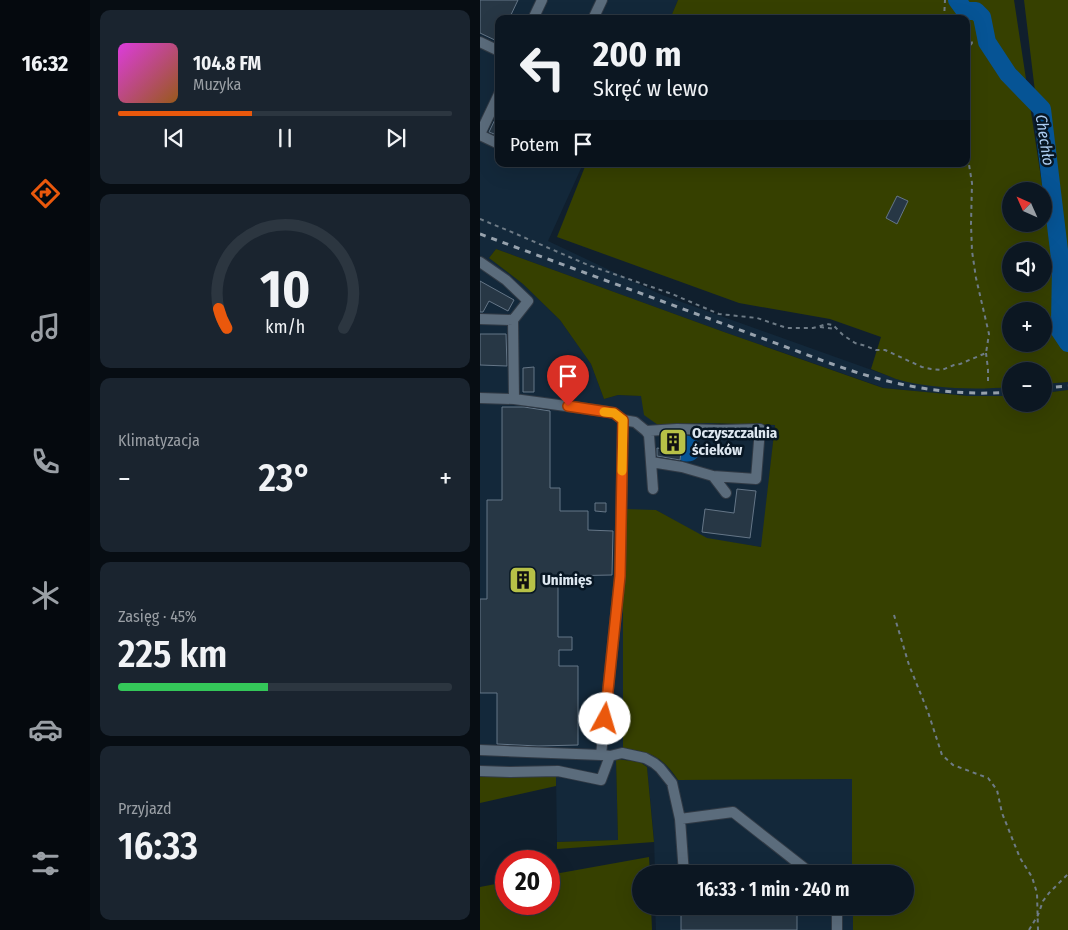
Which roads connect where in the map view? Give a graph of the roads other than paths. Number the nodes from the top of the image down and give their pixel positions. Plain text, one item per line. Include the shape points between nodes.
1 (542, 0) edge
2 (602, 0) edge
3 (536, 15) edge
4 (598, 15) edge
5 (480, 42) edge
6 (495, 48) edge
7 (495, 102) edge
8 (480, 134) edge
9 (495, 142) edge
10 (480, 262) edge
11 (480, 318) edge
12 (513, 320) junction
13 (480, 398) edge
14 (514, 399) junction
15 (623, 420) junction
16 (646, 431) junction
17 (651, 462) junction
18 (713, 476) junction
19 (653, 489) dead end
20 (726, 493) dead end
21 (480, 750) edge
22 (605, 756) junction
23 (480, 771) edge
24 (680, 819) junction
25 (683, 865) edge
26 (801, 865) edge
27 (837, 915) edge
28 (837, 930) edge

1 - 3 lane
2 - 4 lane
5 - 6 lane
7 - 8 lane
8 - 9 lane
10 - 12 lane via 528,301
11 - 12 lane
12 - 14 lane
13 - 14 lane
14 - 15 lane via 614,413
15 - 16 lane via 635,422
15 - 22 lane via 620,576
16 - 17 lane
16 - 18 lane via 760,429 756,479
17 - 18 lane
17 - 19 lane
18 - 20 lane
21 - 22 lane
22 - 23 lane via 601,780 558,771
22 - 24 lane via 622,754 645,758 660,768 672,783
24 - 25 lane
24 - 26 lane via 733,812
27 - 28 lane

